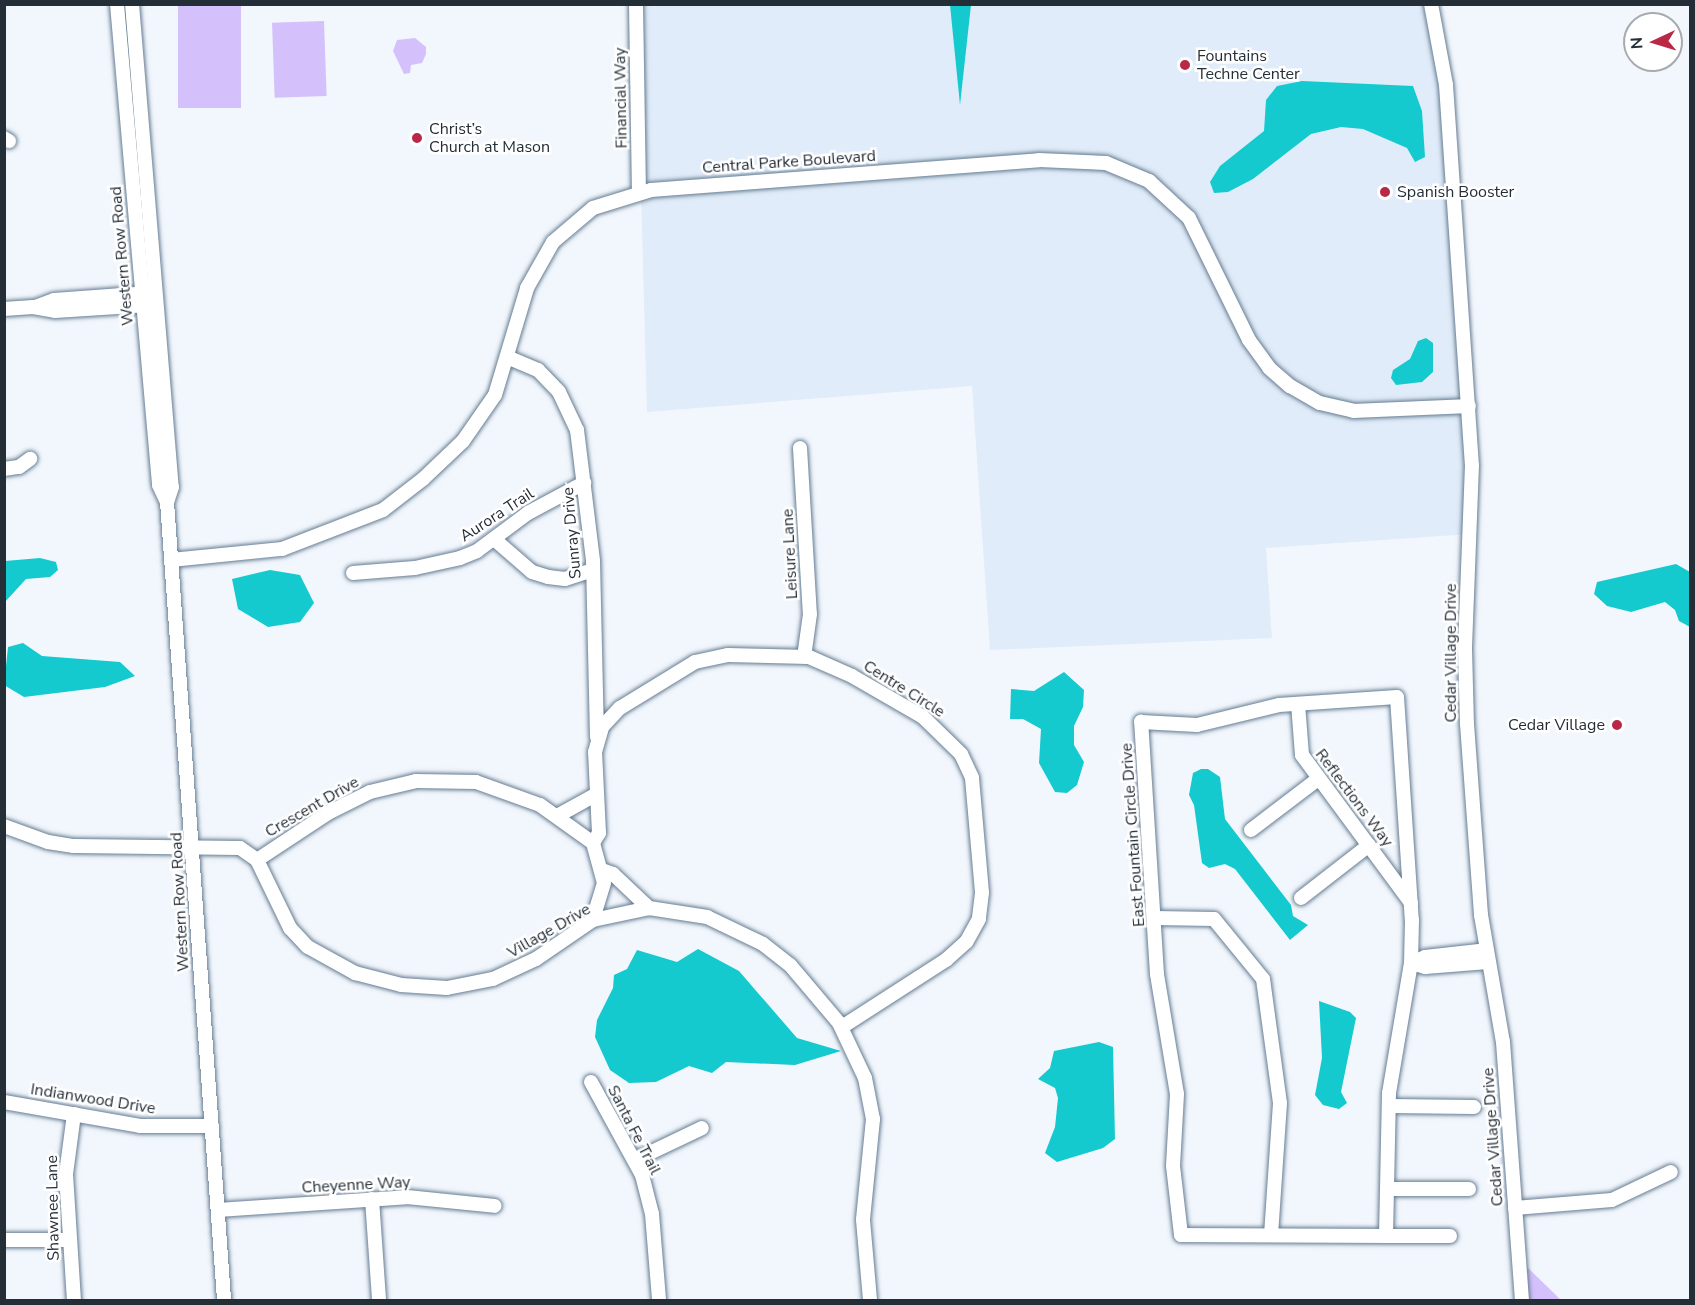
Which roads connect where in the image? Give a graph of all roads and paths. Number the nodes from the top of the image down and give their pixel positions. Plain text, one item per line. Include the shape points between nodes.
1 (117, 4) edge
2 (132, 4) edge
3 (636, 4) edge
4 (1431, 4) edge
5 (639, 192) junction
6 (157, 298) junction
7 (142, 300) junction
8 (4, 309) edge
9 (507, 357) junction
10 (1469, 406) junction
11 (801, 448) dead end
12 (30, 459) dead end
13 (4, 469) edge
14 (584, 483) junction
15 (167, 502) junction
16 (494, 539) junction
17 (171, 560) junction
18 (592, 570) junction
19 (353, 573) dead end
20 (804, 657) junction
21 (1298, 704) junction
22 (597, 739) junction
23 (1318, 779) junction
24 (597, 794) junction
25 (559, 815) junction
26 (4, 826) edge
27 (1251, 830) dead end
28 (593, 843) junction
29 (1369, 845) junction
30 (194, 846) junction
31 (256, 860) junction
32 (602, 870) junction
33 (1301, 898) dead end
34 (1411, 903) junction
35 (649, 908) junction
36 (1155, 918) junction
37 (593, 920) junction
38 (1487, 956) junction
39 (1411, 963) junction
40 (842, 1028) junction
41 (591, 1082) dead end
42 (4, 1102) edge
43 (1389, 1106) junction
44 (1474, 1107) dead end
45 (74, 1114) junction
46 (212, 1126) junction
47 (702, 1128) dead end
48 (635, 1161) junction
49 (1671, 1172) dead end
50 (1388, 1189) junction
51 (1469, 1189) dead end
52 (372, 1199) junction
53 (495, 1206) dead end
54 (1515, 1208) junction
55 (218, 1210) junction
56 (1271, 1235) junction
57 (1386, 1236) junction
58 (1450, 1236) dead end
59 (4, 1240) edge
60 (69, 1240) junction
61 (74, 1300) edge
62 (224, 1300) edge
63 (379, 1300) edge
64 (659, 1300) edge
65 (870, 1300) edge
66 (1522, 1300) edge

1 - 7 street, Western Row Road
2 - 6 street, Western Row Road
3 - 5 street, Financial Way
4 - 10 street, Cedar Village Drive via 1446,85
5 - 9 street, Central Parke Boulevard via 593,208 553,242 527,288
5 - 10 street, Central Parke Boulevard via 1039,160 1106,163 1149,181 1189,218 1249,340 1269,368 1290,386 1320,402 1354,411
6 - 7 street
6 - 15 street, Western Row Road via 172,487
7 - 8 street via 55,311 33,307
7 - 15 street, Western Row Road via 159,485
9 - 14 street, Sunray Drive via 538,370 559,392 577,430
9 - 17 street, Central Parke Boulevard via 495,395 463,441 383,510 282,549
10 - 38 street, Cedar Village Drive via 1472,465 1465,683
11 - 20 street, Leisure Lane via 810,614
12 - 13 street via 19,467
14 - 16 street, Aurora Trail via 528,513
14 - 18 street, Sunray Drive
15 - 17 street, Western Row Road
16 - 18 street via 531,572 548,578 565,579
16 - 19 street, Aurora Trail via 477,551 441,564
17 - 30 street, Western Row Road
18 - 22 street, Sunray Drive
20 - 22 street, Centre Circle via 728,655 695,662 620,708
20 - 40 street, Centre Circle via 852,676 939,729 968,765 978,811 982,893 973,931 946,960
21 - 23 street, Reflections Way via 1302,756
21 - 34 street, East Fountain Circle Drive via 1397,697
21 - 36 street, East Fountain Circle Drive via 1197,725 1141,722
22 - 24 street
23 - 27 street
23 - 29 street, Reflections Way
24 - 25 street
24 - 28 street via 599,833
25 - 28 street, Crescent Drive
25 - 31 street, Crescent Drive via 521,796 476,782 416,781 389,785 351,800
26 - 30 street via 28,836 75,846
28 - 32 street
29 - 33 street
29 - 34 street, Reflections Way
30 - 31 street via 240,848
30 - 46 street, Western Row Road
31 - 37 street, Village Drive via 290,928 308,947 355,973 400,985 447,988 494,979 536,959
32 - 35 street via 613,874
32 - 37 street via 604,890
34 - 39 street, East Fountain Circle Drive
35 - 37 street, Village Drive
35 - 40 street, Village Drive via 707,917 763,944 790,965
36 - 56 street via 1214,919 1263,980 1280,1102
36 - 56 street, East Fountain Circle Drive via 1157,974 1177,1094 1173,1166 1181,1235
38 - 39 street via 1425,957
38 - 54 street, Cedar Village Drive via 1503,1042
39 - 43 street, East Fountain Circle Drive
40 - 65 street, Village Drive via 861,1065 872,1105 863,1220
41 - 48 street, Santa Fe Trail
42 - 45 street, Indianwood Drive
43 - 44 street
43 - 50 street, East Fountain Circle Drive
45 - 46 street, Indianwood Drive via 140,1126
45 - 60 street, Shawnee Lane via 66,1174
46 - 55 street, Western Row Road
47 - 48 street
48 - 64 street, Santa Fe Trail via 652,1214
49 - 54 street via 1612,1200
50 - 51 street
50 - 57 street, East Fountain Circle Drive
52 - 53 street, Cheyenne Way via 421,1197
52 - 55 street, Cheyenne Way
52 - 63 street
54 - 66 street, Cedar Village Drive
55 - 62 street, Western Row Road
56 - 57 street
57 - 58 street
59 - 60 street
60 - 61 street, Shawnee Lane

